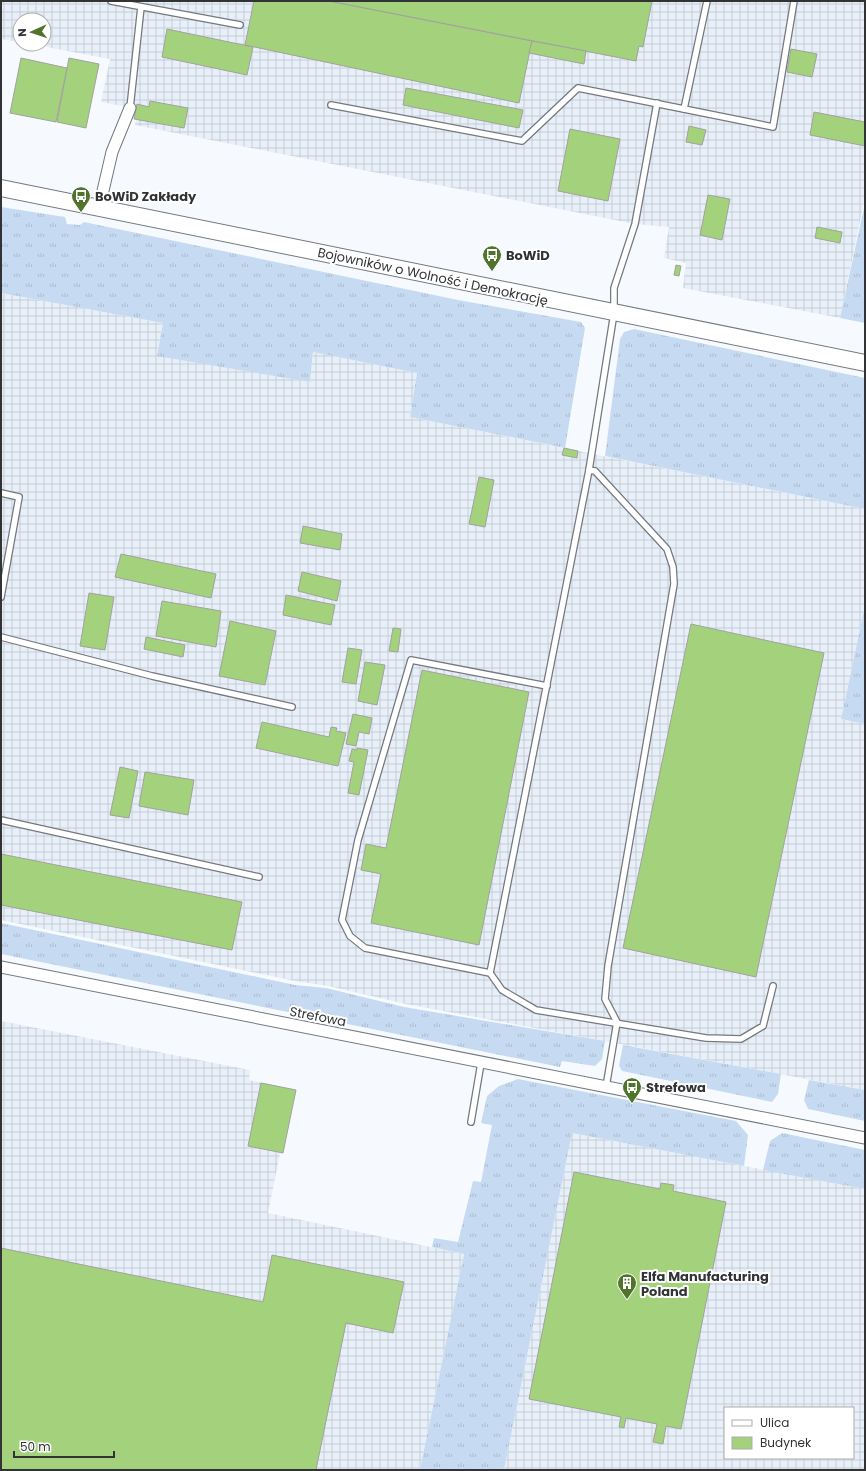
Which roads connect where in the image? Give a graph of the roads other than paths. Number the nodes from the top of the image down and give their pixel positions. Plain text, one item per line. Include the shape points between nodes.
1 (111, 1) edge
2 (707, 1) edge
3 (794, 1) edge
4 (141, 7) junction
5 (240, 25) dead end
6 (657, 103) junction
7 (331, 105) dead end
8 (130, 108) joint
9 (684, 109) junction
10 (1, 188) edge
11 (99, 208) junction
12 (614, 313) junction
13 (865, 363) edge
14 (589, 470) junction
15 (1, 493) edge
16 (1, 596) edge
17 (1, 638) edge
18 (547, 686) junction
19 (292, 707) dead end
20 (1, 820) edge
21 (259, 877) dead end
22 (1, 967) edge
23 (490, 973) junction
24 (773, 986) dead end
25 (617, 1022) junction
26 (482, 1063) junction
27 (606, 1088) junction
28 (471, 1122) dead end
29 (865, 1138) edge

1 - 4 lane
2 - 9 lane
3 - 9 lane via 773,127
4 - 5 lane
4 - 8 lane
6 - 7 lane via 578,88 522,142
6 - 9 lane
6 - 12 lane via 635,224 614,288
8 - 11 street via 112,152
10 - 11 main road, Bojowników o Wolność i Demokrację
11 - 12 main road, Bojowników o Wolność i Demokrację
12 - 13 main road, Bojowników o Wolność i Demokrację
12 - 14 lane
14 - 18 lane
14 - 25 lane via 595,471 667,549 673,567 674,584 608,966 605,999
15 - 16 lane via 19,497
17 - 19 lane via 152,676
18 - 23 lane
18 - 23 lane via 412,660 358,840 342,920 350,936 365,948
20 - 21 lane
22 - 26 street, Strefowa
23 - 25 lane via 502,990 536,1010
24 - 25 lane via 763,1026 740,1039 706,1038
25 - 27 lane
26 - 27 street, Strefowa
26 - 28 lane
27 - 29 street, Strefowa

